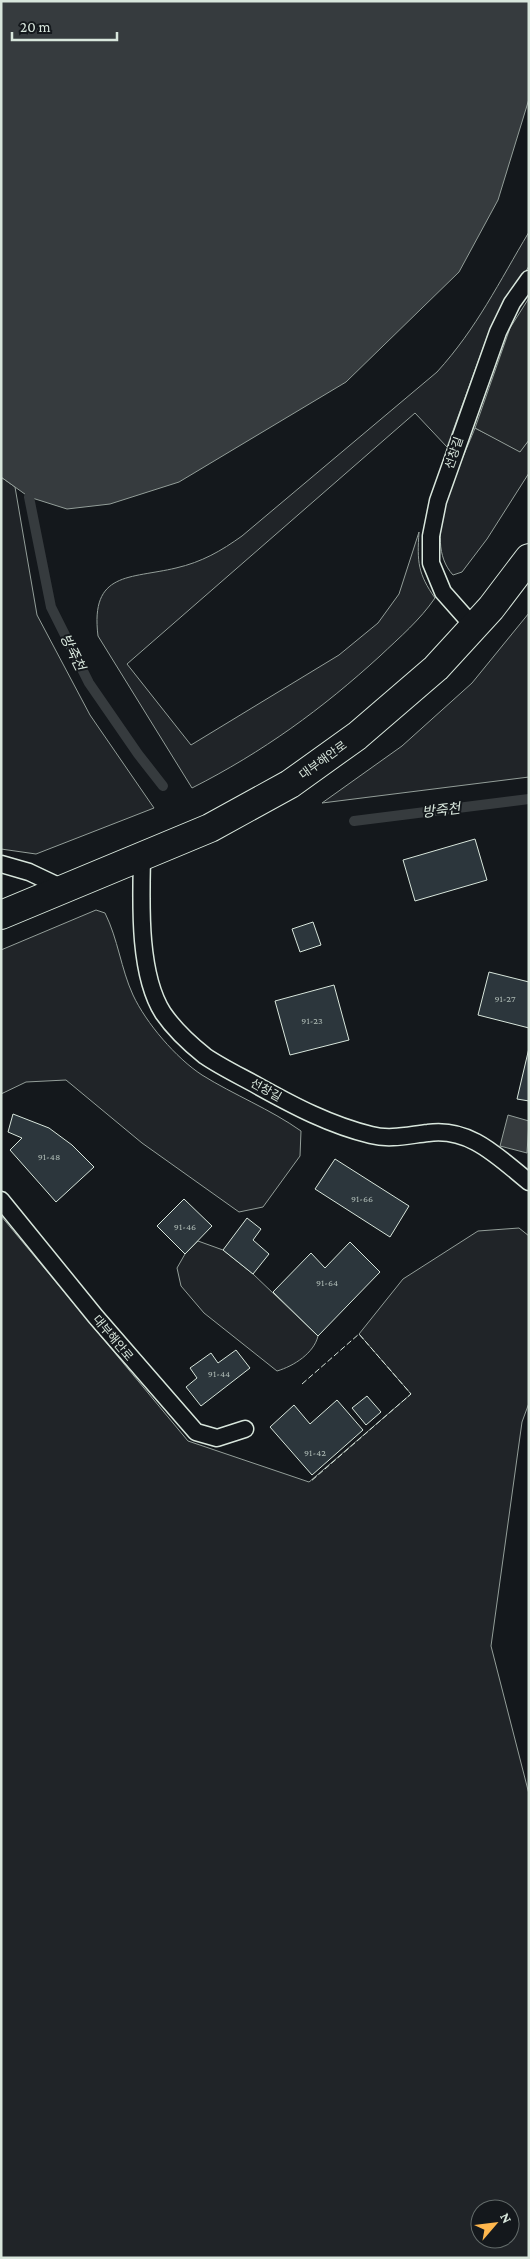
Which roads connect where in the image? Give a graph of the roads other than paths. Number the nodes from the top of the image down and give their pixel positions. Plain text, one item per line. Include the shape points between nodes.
1 (529, 278) edge
2 (529, 558) edge
3 (474, 627) junction
4 (142, 857) junction
5 (1, 864) edge
6 (65, 889) junction
7 (1, 915) edge
8 (529, 1182) edge
9 (1, 1200) edge
10 (245, 1429) dead end

1 - 3 lane, 선창길 via 498,332 438,501 431,536 431,563 443,592
2 - 3 street, 대부해안로
3 - 4 street, 대부해안로 via 436,668 357,736 290,784 210,828
4 - 6 street, 대부해안로
4 - 8 lane, 선창길 via 146,958 152,986 162,1012 206,1056 308,1113 350,1129 374,1136 401,1138 445,1131 465,1136 482,1144
5 - 6 lane via 29,872
6 - 7 street, 대부해안로
9 - 10 lane, 대부해안로 via 96,1317 196,1432 217,1438

